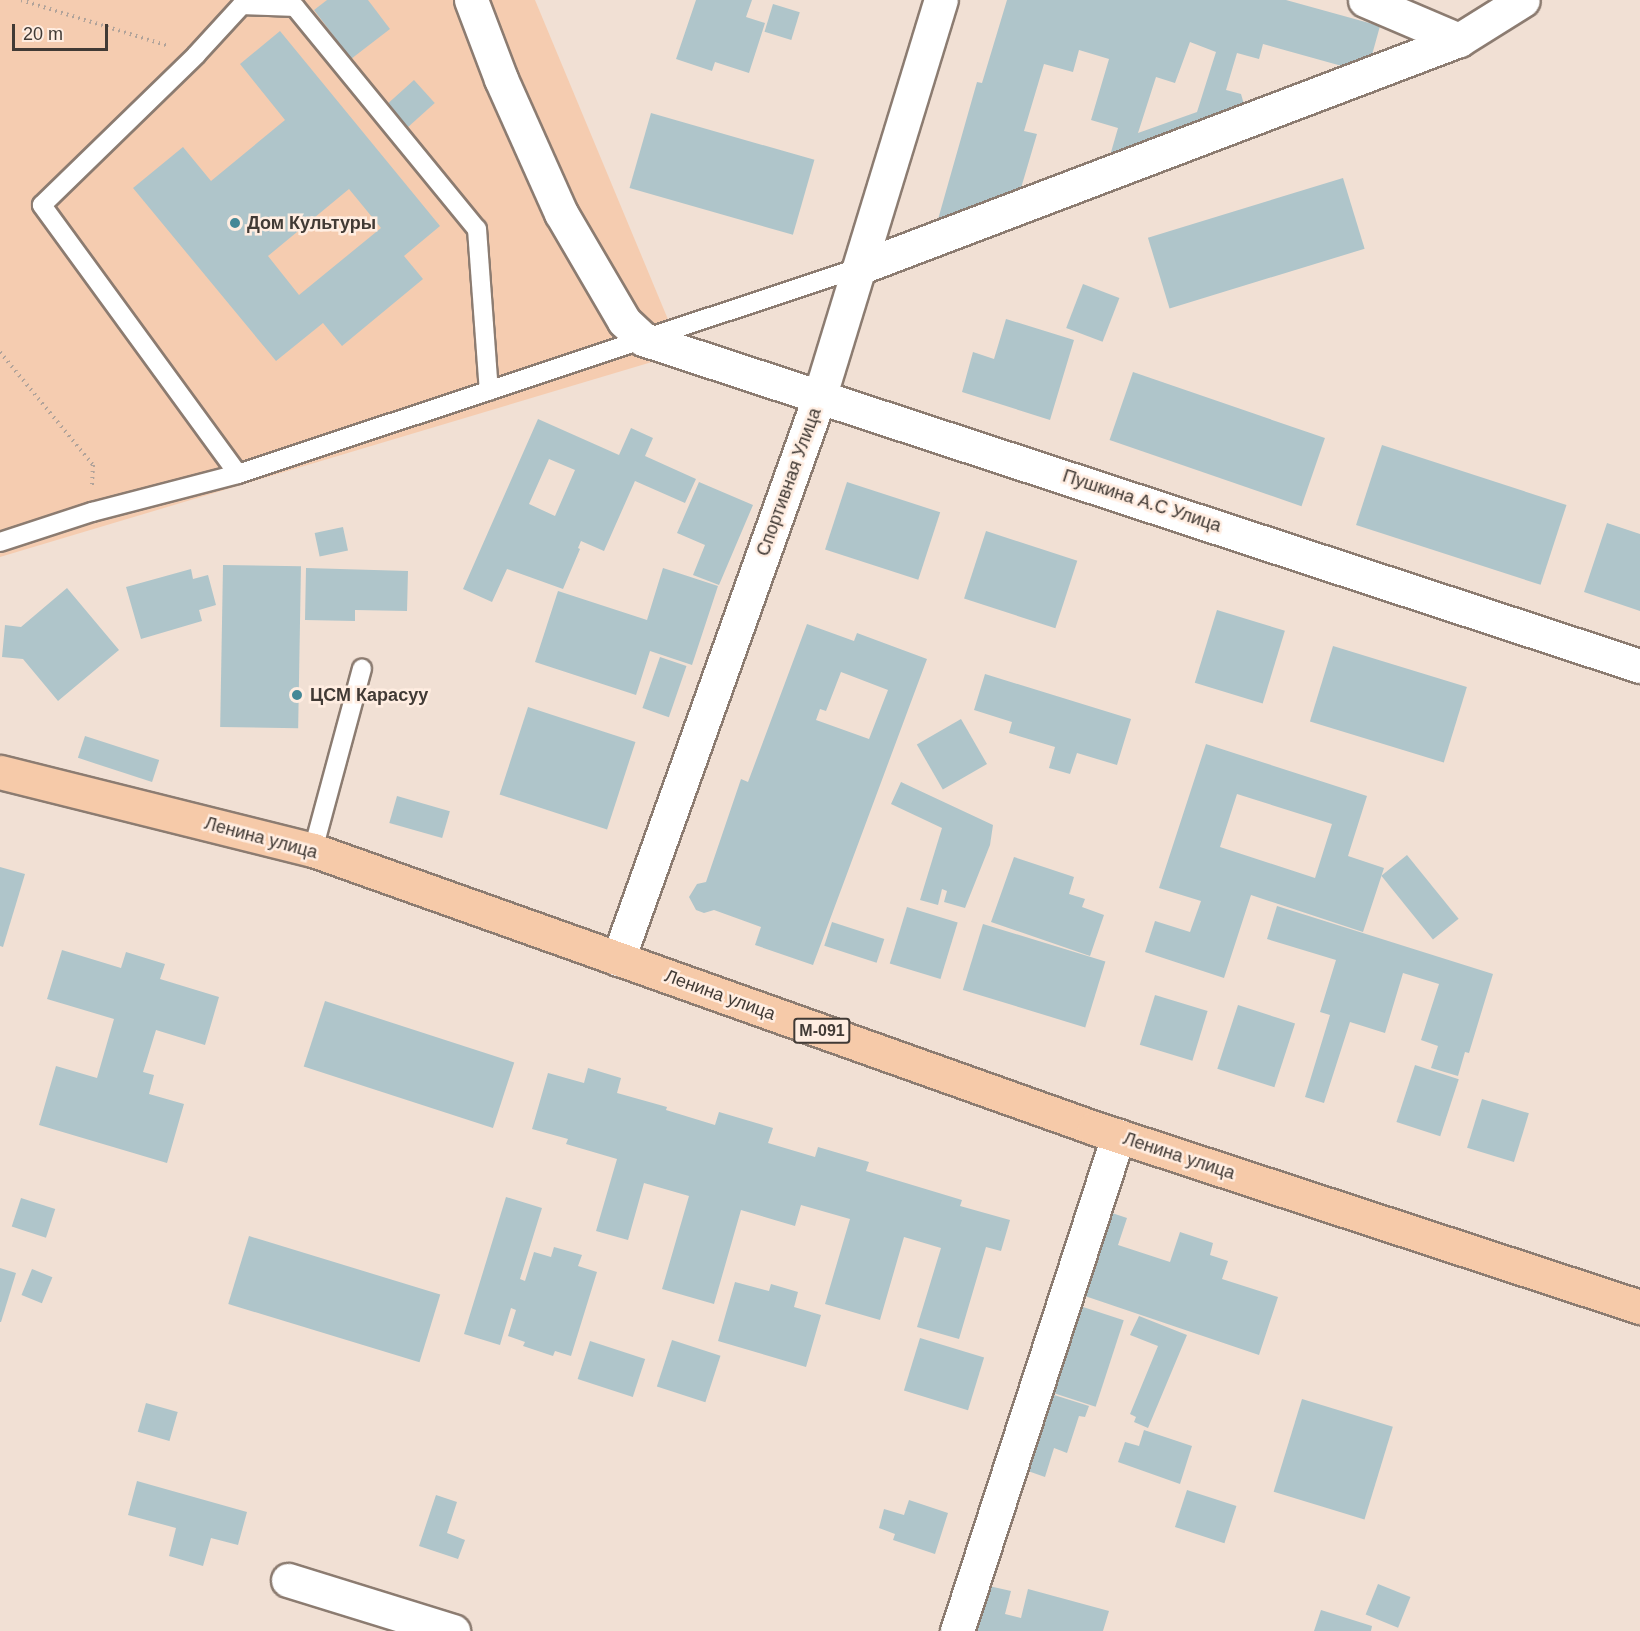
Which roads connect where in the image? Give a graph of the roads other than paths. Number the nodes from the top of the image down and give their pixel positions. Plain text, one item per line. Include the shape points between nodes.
1 (471, 0) edge
2 (941, 0) edge
3 (1365, 0) edge
4 (1523, 0) edge
5 (1459, 40) junction
6 (861, 267) junction
7 (644, 339) junction
8 (489, 391) junction
9 (820, 395) junction
10 (238, 474) junction
11 (0, 542) edge
12 (1640, 666) edge
13 (362, 668) dead end
14 (0, 772) edge
15 (313, 850) junction
16 (618, 959) junction
17 (1118, 1136) junction
18 (1640, 1307) edge
19 (288, 1580) dead end
20 (453, 1631) edge
21 (957, 1631) edge

1 - 7 street via 501,79 561,213 624,321
2 - 6 street, Спортивная Улица
3 - 5 street
4 - 5 street
5 - 6 street
6 - 7 lane
6 - 9 street, Спортивная Улица
7 - 8 lane
7 - 9 street, Пушкина А.С Улица
8 - 10 lane
8 - 10 lane via 477,229 295,7 242,5 42,205
9 - 12 street, Пушкина А.С Улица
9 - 16 street, Спортивная Улица
10 - 11 lane via 92,512
13 - 15 lane
14 - 15 main road, Ленина улица / М-091
15 - 16 main road, Ленина улица / М-091
16 - 17 main road, Ленина улица / М-091
17 - 18 main road, Ленина улица / М-091
17 - 21 street
19 - 20 street

